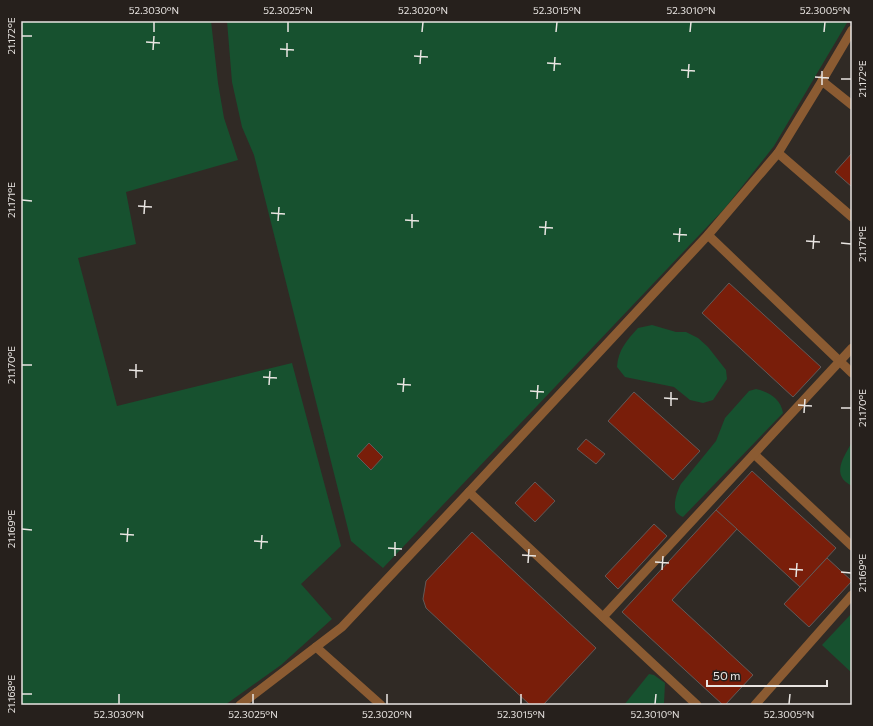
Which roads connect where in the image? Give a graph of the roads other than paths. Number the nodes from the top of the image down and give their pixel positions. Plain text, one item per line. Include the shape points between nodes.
1 (852, 30) edge
2 (822, 81) junction
3 (852, 105) edge
4 (778, 153) junction
5 (852, 217) edge
6 (708, 236) junction
7 (852, 348) edge
8 (840, 361) junction
9 (852, 372) edge
10 (754, 454) junction
11 (470, 492) junction
12 (852, 546) edge
13 (852, 595) edge
14 (603, 617) junction
15 (316, 647) junction
16 (246, 704) edge
17 (381, 705) edge
18 (698, 705) edge
19 (755, 705) edge

1 - 2 lane
2 - 3 lane
2 - 4 lane
4 - 5 lane
4 - 6 lane
6 - 8 lane
6 - 11 lane
7 - 8 lane
8 - 9 lane
8 - 10 lane
10 - 12 lane
10 - 14 lane
11 - 14 lane
11 - 15 lane via 342,627
13 - 19 lane
14 - 18 lane
15 - 16 lane
15 - 17 lane

